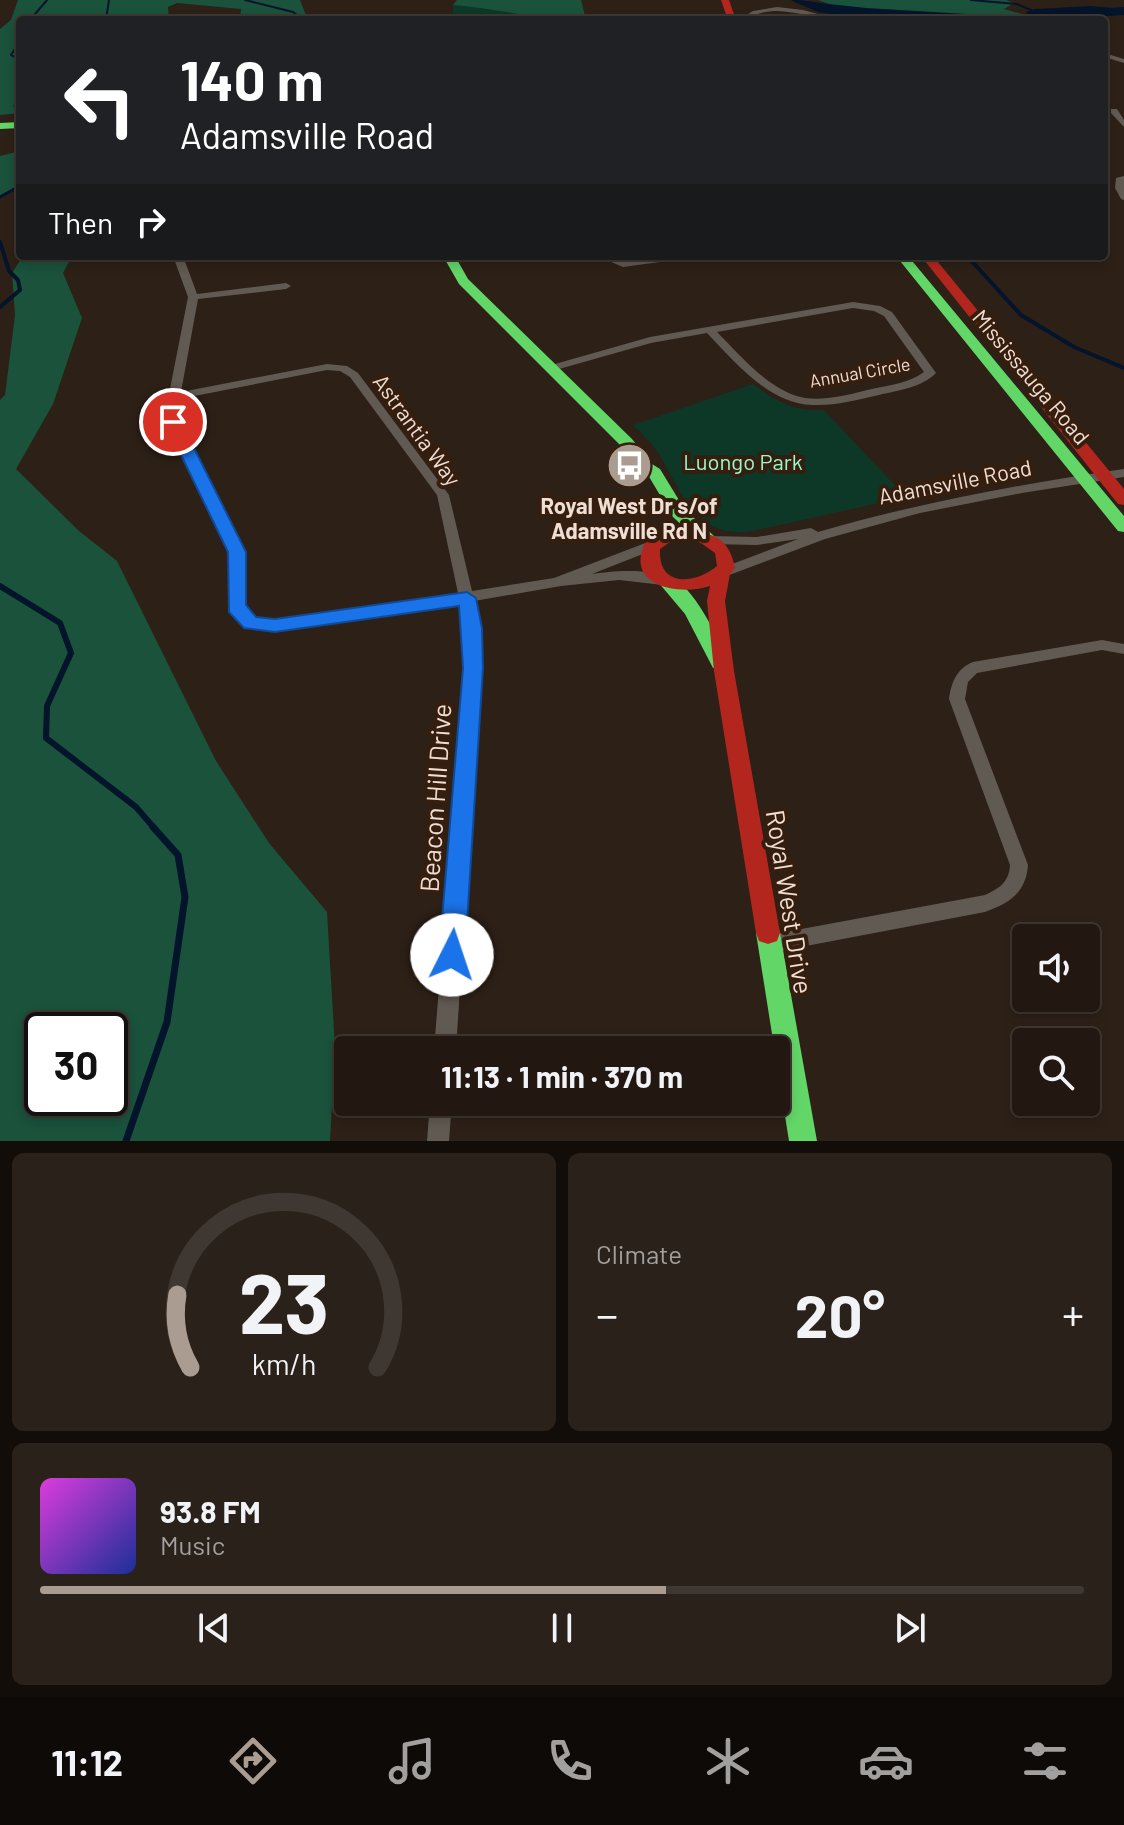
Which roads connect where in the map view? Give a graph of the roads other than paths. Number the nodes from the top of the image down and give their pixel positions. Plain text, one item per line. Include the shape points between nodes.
1 (747, 16) edge
2 (812, 16) edge
3 (1114, 111) dead end
4 (1124, 125) edge
5 (1124, 178) edge
6 (1124, 197) edge
7 (179, 260) edge
8 (451, 260) edge
9 (612, 260) edge
10 (652, 260) edge
11 (905, 260) edge
12 (930, 260) edge
13 (286, 286) dead end
14 (193, 297) junction
15 (710, 330) junction
16 (552, 368) junction
17 (172, 397) junction
18 (646, 467) junction
19 (1124, 473) edge
20 (1104, 476) junction
21 (1084, 480) junction
22 (1124, 500) edge
23 (1124, 527) edge
24 (835, 529) junction
25 (708, 539) junction
26 (655, 543) junction
27 (723, 574) junction
28 (665, 581) junction
29 (557, 582) junction
30 (467, 598) junction
31 (1124, 649) edge
32 (724, 671) junction
33 (769, 944) junction
34 (446, 1036) edge
35 (440, 1116) edge
36 (438, 1141) edge
37 (803, 1141) edge

1 - 2 street via 776,10
3 - 4 street
5 - 6 street via 1119,180
7 - 14 street
8 - 16 street via 474,293
9 - 10 street
11 - 21 street, Mississauga Road
12 - 20 street, Mississauga Road
13 - 14 street
14 - 17 street
15 - 15 street, Annual Circle via 868,306 888,314 930,373 918,382 803,401 768,383
15 - 16 street, Annual Circle via 628,345
16 - 18 street
17 - 30 street, Astrantia Way via 327,367 348,371 443,495
17 - 30 street via 177,433 237,552 238,612 251,623 275,625
18 - 25 street via 679,513
18 - 26 street via 643,475 660,516
19 - 20 street, Adamsville Road
20 - 21 street, Adamsville Road
20 - 22 street, Mississauga Road
21 - 23 street, Mississauga Road
21 - 24 street, Adamsville Road
24 - 25 street, Adamsville Road via 757,541
24 - 27 street, Adamsville Road via 765,552
25 - 26 street via 675,535
25 - 27 street via 727,559
26 - 28 street via 647,562
26 - 29 street
27 - 28 street via 691,587
27 - 32 street, Royal West Drive via 714,607 727,648
28 - 29 street via 619,575
28 - 32 street, Royal West Drive via 693,610
29 - 30 street
30 - 34 street, Beacon Hill Drive via 473,668
31 - 33 street via 1102,645 973,668 957,685 957,699 1019,865 1019,880 1012,890 985,903
32 - 33 street, Royal West Drive
33 - 37 street, Royal West Drive
35 - 36 street

